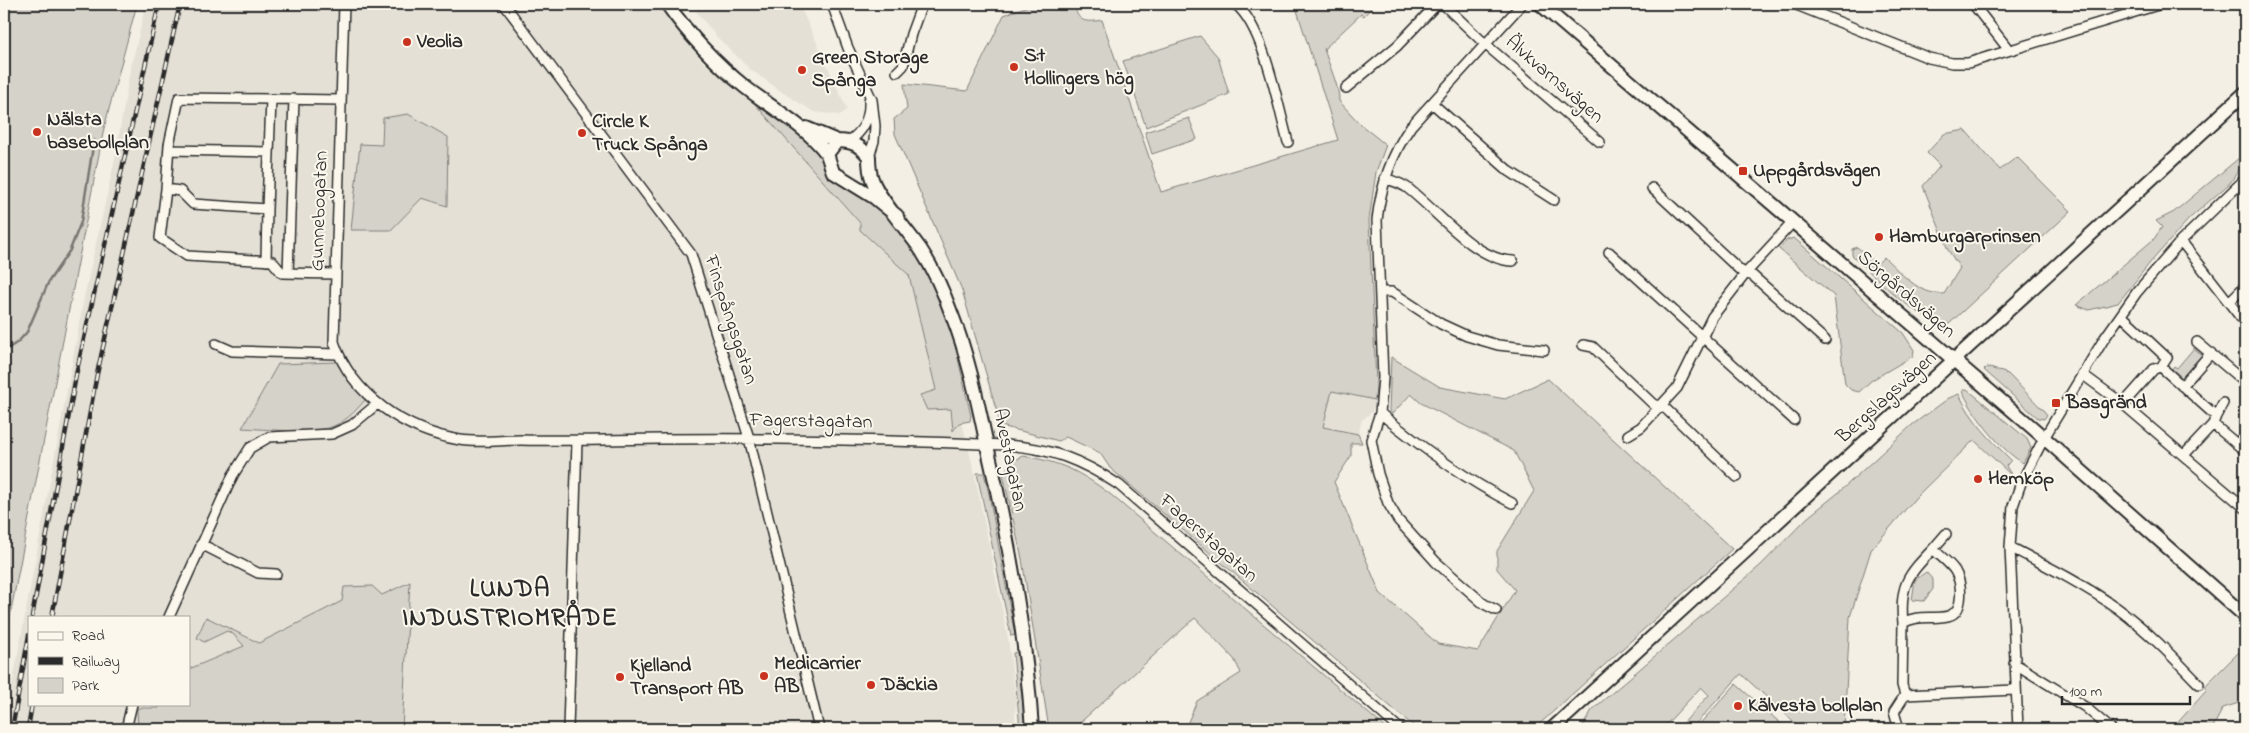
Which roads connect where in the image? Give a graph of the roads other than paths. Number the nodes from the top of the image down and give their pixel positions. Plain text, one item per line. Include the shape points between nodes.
1 (344, 4) edge
2 (504, 4) edge
3 (667, 4) edge
4 (832, 4) edge
5 (922, 4) edge
6 (1235, 4) edge
7 (1437, 4) edge
8 (1443, 4) edge
9 (1522, 4) edge
10 (1540, 4) edge
11 (1794, 4) edge
12 (1973, 4) edge
13 (2161, 4) edge
14 (1485, 44) junction
15 (2009, 50) junction
16 (897, 72) dead end
17 (1346, 88) dead end
18 (868, 93) junction
19 (2245, 93) edge
20 (271, 99) junction
21 (294, 99) junction
22 (341, 100) junction
23 (1432, 103) junction
24 (797, 124) junction
25 (843, 141) junction
26 (1288, 142) dead end
27 (1600, 142) dead end
28 (169, 150) junction
29 (269, 152) junction
30 (828, 154) junction
31 (869, 157) junction
32 (869, 170) junction
33 (1385, 178) junction
34 (2245, 179) edge
35 (849, 183) junction
36 (166, 188) junction
37 (1652, 188) dead end
38 (1554, 200) dead end
39 (267, 208) junction
40 (897, 216) junction
41 (1793, 222) junction
42 (2181, 241) junction
43 (1610, 252) dead end
44 (266, 261) junction
45 (1513, 261) dead end
46 (288, 273) junction
47 (1746, 273) junction
48 (335, 274) junction
49 (2245, 286) edge
50 (1381, 292) junction
51 (2229, 302) junction
52 (2121, 315) junction
53 (2245, 323) edge
54 (1702, 338) junction
55 (1825, 340) dead end
56 (2197, 342) dead end
57 (216, 344) dead end
58 (1583, 345) dead end
59 (1544, 350) dead end
60 (2211, 353) junction
61 (338, 354) junction
62 (1954, 362) junction
63 (2161, 367) junction
64 (2082, 374) junction
65 (2242, 380) dead end
66 (2182, 386) junction
67 (2223, 403) dead end
68 (378, 404) junction
69 (2123, 404) junction
70 (1660, 406) junction
71 (1380, 413) junction
72 (1794, 420) dead end
73 (2215, 420) junction
74 (1628, 435) dead end
75 (749, 438) junction
76 (2044, 438) junction
77 (577, 441) junction
78 (987, 444) junction
79 (2245, 451) edge
80 (2184, 455) junction
81 (1737, 477) dead end
82 (1512, 503) dead end
83 (2245, 506) edge
84 (1946, 534) dead end
85 (201, 544) junction
86 (2010, 547) junction
87 (1933, 549) junction
88 (276, 574) dead end
89 (1496, 610) dead end
90 (169, 616) edge
91 (2245, 616) edge
92 (1903, 623) junction
93 (2014, 663) junction
94 (2199, 684) dead end
95 (2015, 690) junction
96 (1905, 695) junction
97 (132, 706) edge
98 (126, 729) edge
99 (568, 729) edge
100 (819, 729) edge
101 (1032, 729) edge
102 (1400, 729) edge
103 (1552, 729) edge
104 (1899, 729) edge
105 (2018, 729) edge
106 (2111, 729) edge

1 - 22 street, Gunnebogatan
2 - 75 street, Finspångsgatan via 691,254
3 - 24 street via 712,57
4 - 18 street, Avestagatan
5 - 16 street via 903,66
6 - 26 street via 1246,12 1263,52
7 - 17 street via 1397,46
8 - 14 street, Älvkvarnsvägen
9 - 14 street, Älvkvarnsvägen
10 - 41 street, Sörgårdsvägen
11 - 15 street via 1929,58 1952,63 1968,63
12 - 15 street
13 - 15 street
14 - 23 street, Älvkvarnsvägen
14 - 27 street, Älvkvarnsvägen
18 - 25 street, Avestagatan via 865,125 858,135
18 - 31 street, Avestagatan via 874,109 875,126
19 - 62 street, Bergslagsvägen
20 - 21 street
20 - 28 street via 179,98
20 - 29 street
21 - 22 street
21 - 46 street
22 - 48 street, Gunnebogatan
23 - 33 street, Älvkvarnsvägen via 1398,145
23 - 38 street via 1509,171
24 - 25 street
24 - 30 street
25 - 30 street, Avestagatan
25 - 31 street via 857,144
28 - 29 street
28 - 36 street
29 - 39 street
30 - 35 street, Avestagatan via 833,172
31 - 32 street, Avestagatan
32 - 35 street
32 - 40 street, Avestagatan via 872,182
33 - 45 street via 1405,186 1467,240 1501,261
33 - 50 street, Älvkvarnsvägen via 1377,220
34 - 42 street
35 - 40 street, Avestagatan
36 - 39 street via 180,191 193,204
36 - 44 street via 160,238 188,256
37 - 47 street
39 - 44 street
40 - 78 street, Avestagatan via 922,252 951,312 967,360
41 - 47 street
41 - 62 street, Sörgårdsvägen
42 - 51 street
42 - 52 street
43 - 54 street
44 - 46 street via 272,261 282,273
46 - 48 street
47 - 54 street via 1712,317
47 - 55 street
48 - 61 street, Gunnebogatan via 334,342
49 - 51 street
50 - 59 street via 1392,292 1441,324 1467,336 1498,345
50 - 71 street, Älvkvarnsvägen via 1384,378
51 - 53 street
52 - 63 street via 2167,358
52 - 64 street
54 - 70 street via 1682,379
54 - 72 street
56 - 60 street
57 - 61 street via 232,351
58 - 70 street via 1593,347 1653,404
60 - 65 street
60 - 66 street
61 - 68 street, Gunnebogatan
62 - 76 street, Sörgårdsvägen
62 - 103 street, Bergslagsvägen
63 - 66 street
63 - 69 street via 2154,368
64 - 69 street
64 - 76 street
66 - 73 street
67 - 73 street
68 - 77 street, Fagerstagatan via 403,422 461,440
68 - 85 street via 352,425 332,434 269,437 250,448 233,475
69 - 80 street
70 - 74 street
70 - 81 street
71 - 82 street via 1434,457
71 - 89 street, Älvkvarnsvägen via 1371,440 1378,474 1398,520 1436,562 1484,604
73 - 79 street
73 - 80 street
75 - 77 street, Fagerstagatan
75 - 78 street, Fagerstagatan
75 - 100 street, Finspångsgatan
76 - 86 street via 2012,506
76 - 91 street, Sörgårdsvägen
77 - 99 street
78 - 101 street, Avestagatan via 1026,662
78 - 102 street, Fagerstagatan via 1064,455 1111,480
80 - 83 street
84 - 87 street
85 - 88 street via 258,573
85 - 90 street
86 - 93 street
86 - 94 street via 2070,578 2118,608 2174,657
87 - 92 street via 1906,580 1901,595
87 - 92 street via 1955,572 1960,586 1960,603 1950,616 1910,618
92 - 96 street via 1902,685
93 - 95 street
93 - 106 street via 2085,707
95 - 96 street
95 - 105 street
96 - 104 street via 1894,712
97 - 98 street

